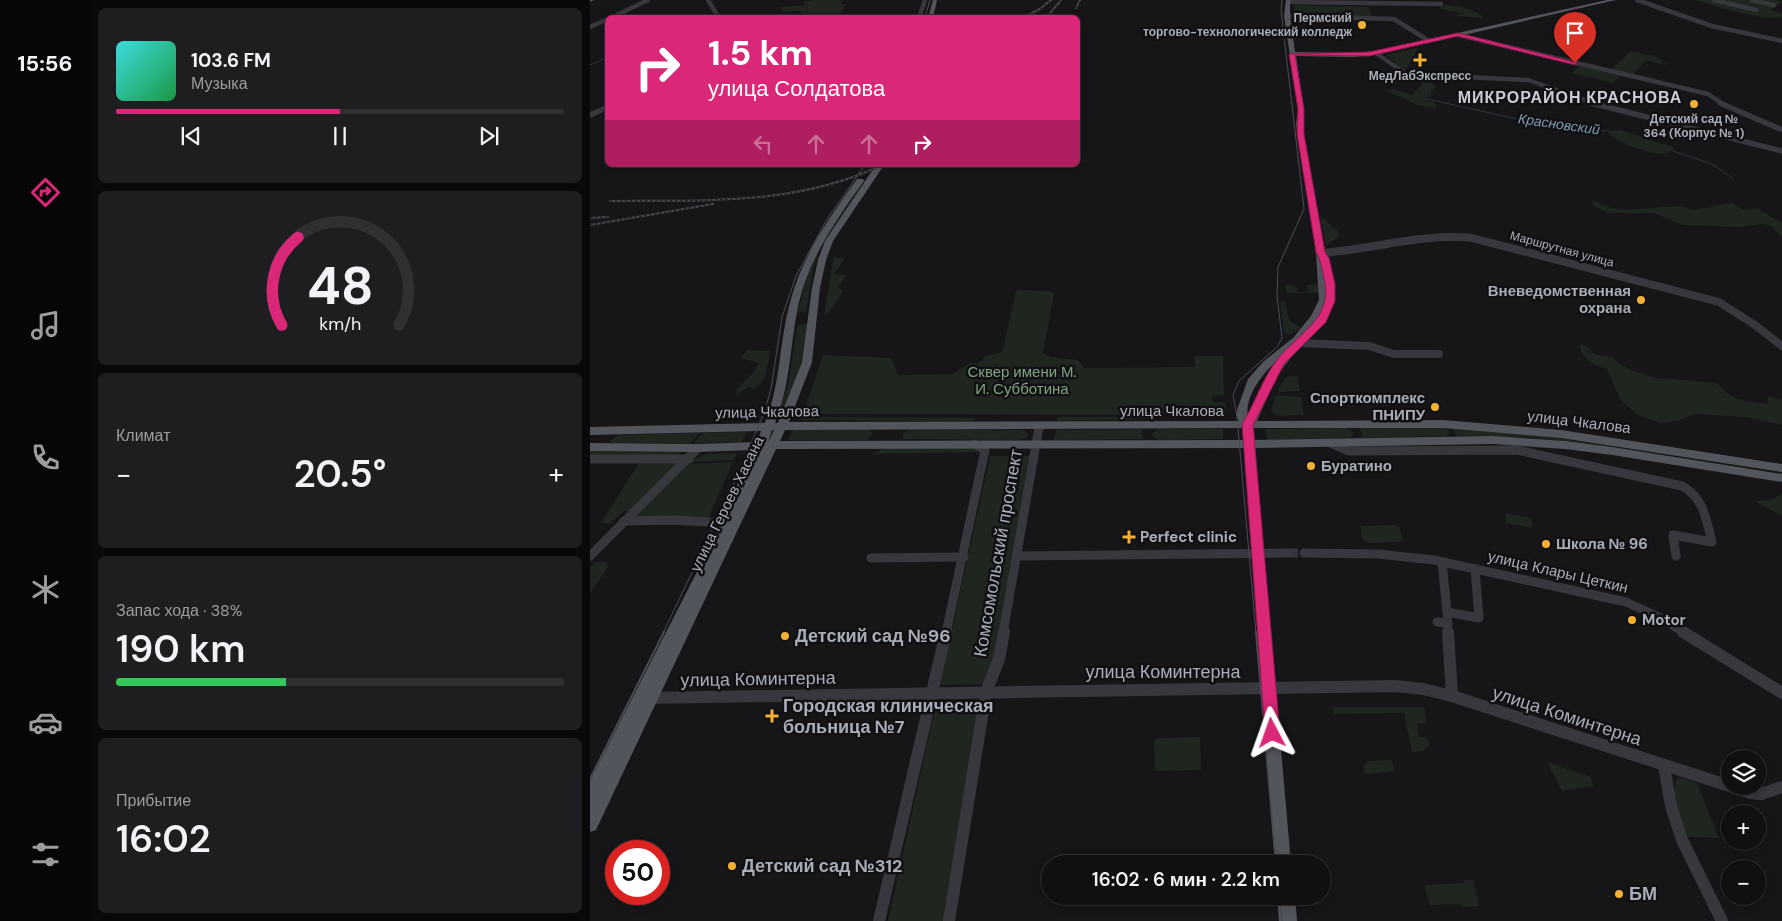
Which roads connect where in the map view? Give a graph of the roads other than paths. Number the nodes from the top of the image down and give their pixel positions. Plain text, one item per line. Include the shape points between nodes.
1 (648, 0) edge
2 (708, 0) edge
3 (925, 0) edge
4 (935, 0) edge
5 (941, 0) edge
6 (1614, 0) edge
7 (1637, 0) edge
8 (1714, 0) edge
9 (1752, 0) edge
10 (1288, 1) edge
11 (1441, 4) dead end
12 (1774, 5) dead end
13 (1756, 10) dead end
14 (616, 15) edge
15 (717, 15) edge
16 (920, 15) edge
17 (931, 15) edge
18 (937, 15) edge
19 (1287, 16) junction
20 (605, 20) edge
21 (596, 24) junction
22 (590, 25) edge
23 (605, 25) edge
24 (1458, 34) junction
25 (1429, 41) junction
26 (1782, 41) edge
27 (1376, 53) junction
28 (1292, 54) junction
29 (605, 108) edge
30 (590, 114) edge
31 (1780, 129) dead end
32 (1782, 151) edge
33 (870, 167) edge
34 (879, 167) edge
35 (1320, 252) junction
36 (812, 320) junction
37 (791, 323) junction
38 (1299, 343) junction
39 (1782, 346) edge
40 (1439, 354) dead end
41 (1259, 401) junction
42 (1344, 424) junction
43 (1442, 424) junction
44 (871, 425) junction
45 (916, 425) junction
46 (1248, 425) junction
47 (1286, 425) junction
48 (1162, 426) junction
49 (768, 427) junction
50 (782, 427) junction
51 (1039, 427) junction
52 (620, 430) junction
53 (590, 431) edge
54 (1446, 440) junction
55 (907, 444) junction
56 (974, 444) junction
57 (1036, 444) junction
58 (1165, 444) junction
59 (1249, 444) junction
60 (864, 445) junction
61 (1520, 445) junction
62 (766, 446) junction
63 (590, 447) edge
64 (609, 447) junction
65 (1345, 447) junction
66 (698, 448) junction
67 (590, 459) edge
68 (689, 459) junction
69 (1782, 468) edge
70 (1782, 478) edge
71 (624, 521) junction
72 (726, 523) junction
73 (1304, 552) tunnel mouth
74 (1289, 553) tunnel mouth
75 (1258, 554) junction
76 (590, 556) edge
77 (1018, 556) junction
78 (1676, 556) dead end
79 (964, 557) junction
80 (871, 558) dead end
81 (1442, 562) junction
82 (1475, 569) junction
83 (1444, 619) junction
84 (1270, 689) junction
85 (986, 692) junction
86 (1782, 693) edge
87 (934, 694) junction
88 (1452, 696) junction
89 (646, 698) junction
90 (1664, 766) junction
91 (1721, 782) edge
92 (1782, 787) edge
93 (1766, 792) edge
94 (590, 797) edge
95 (590, 824) edge
96 (1282, 855) edge
97 (1287, 905) edge
98 (879, 921) edge
99 (949, 921) edge
100 (1288, 921) edge
101 (1722, 921) edge

1 - 14 street
2 - 15 street
3 - 16 street
4 - 17 main road
5 - 18 main road
6 - 24 main road
7 - 26 street via 1712,26
8 - 13 street
9 - 12 street
10 - 11 street
10 - 19 main road
19 - 25 street via 1394,19
19 - 28 main road
20 - 21 street
21 - 22 street
21 - 23 street
24 - 25 main road
24 - 31 street via 1708,94
25 - 27 main road
27 - 28 main road
27 - 32 street via 1406,74 1528,80 1589,102
28 - 35 main road via 1301,109 1299,124
29 - 30 street
33 - 37 main road, улица Героев Хасана via 829,224 810,258
34 - 36 main road, улица Героев Хасана via 829,241 818,279
35 - 38 main road via 1330,284 1331,301 1322,320
35 - 39 street, Маршрутная улица via 1445,236 1472,238 1720,302
35 - 46 main road via 1324,284 1322,307 1296,340 1252,381 1242,410
36 - 37 main road
36 - 50 main road, улица Героев Хасана via 806,362
37 - 49 main road, улица Героев Хасана via 783,381
38 - 40 street via 1369,346 1394,354
38 - 41 main road via 1281,362
41 - 46 main road via 1254,418
41 - 47 main road via 1264,416
42 - 43 main road, улица Чкалова
42 - 47 main road, улица Чкалова
42 - 65 main road via 1358,432 1357,437
43 - 54 main road via 1453,432 1453,436
43 - 69 main road, улица Чкалова via 1578,436
44 - 45 main road, улица Чкалова
44 - 50 main road, улица Чкалова
44 - 60 main road via 878,430 878,436 875,441
45 - 51 main road, улица Чкалова
45 - 55 main road via 898,433 898,440
46 - 47 main road, улица Чкалова
46 - 48 main road, улица Чкалова
46 - 59 main road
48 - 51 main road, улица Чкалова
48 - 58 main road via 1151,429 1147,436 1153,442
49 - 50 main road, улица Чкалова
49 - 52 main road, улица Чкалова
49 - 62 main road, улица Героев Хасана
50 - 62 main road, улица Героев Хасана
51 - 57 street, Комсомольский проспект
52 - 53 main road, улица Чкалова
52 - 64 main road via 604,442
54 - 61 main road, улица Чкалова
54 - 65 main road, улица Чкалова
55 - 56 main road, улица Чкалова
55 - 60 main road, улица Чкалова
56 - 57 main road, улица Чкалова
56 - 79 street, Комсомольский проспект via 985,450
57 - 58 main road, улица Чкалова
57 - 77 street, Комсомольский проспект
58 - 59 main road, улица Чкалова
59 - 65 main road, улица Чкалова via 1330,443
59 - 75 main road
60 - 62 main road, улица Чкалова
61 - 65 street
61 - 70 main road, улица Чкалова via 1612,451
61 - 78 street via 1682,486 1694,493 1701,500 1712,542 1673,535
62 - 66 main road, улица Чкалова
62 - 72 main road, улица Героев Хасана
62 - 89 main road, улица Героев Хасана
63 - 64 main road, улица Чкалова
64 - 66 main road, улица Чкалова
66 - 68 street
67 - 68 street
68 - 71 street
71 - 72 street
71 - 76 street
72 - 89 main road, улица Героев Хасана
73 - 81 street, улица Клары Цеткин via 1378,554
74 - 75 street
75 - 77 street
75 - 84 main road
77 - 85 street, Комсомольский проспект via 999,659
79 - 80 street
79 - 87 street, Комсомольский проспект
81 - 82 street, улица Клары Цеткин
81 - 83 street
82 - 83 street via 1479,618
82 - 86 street, улица Клары Цеткин via 1594,594 1646,610
83 - 88 street
84 - 85 street, улица Коминтерна
84 - 88 street, улица Коминтерна via 1396,686
84 - 96 main road
85 - 87 street, улица Коминтерна
85 - 99 street, Комсомольский проспект
87 - 89 street, улица Коминтерна
87 - 98 street, Комсомольский проспект
88 - 90 street, улица Коминтерна
89 - 94 main road, улица Героев Хасана
89 - 95 main road, улица Героев Хасана
90 - 91 street, улица Коминтерна
90 - 101 street via 1682,840
92 - 93 street
97 - 100 main road

